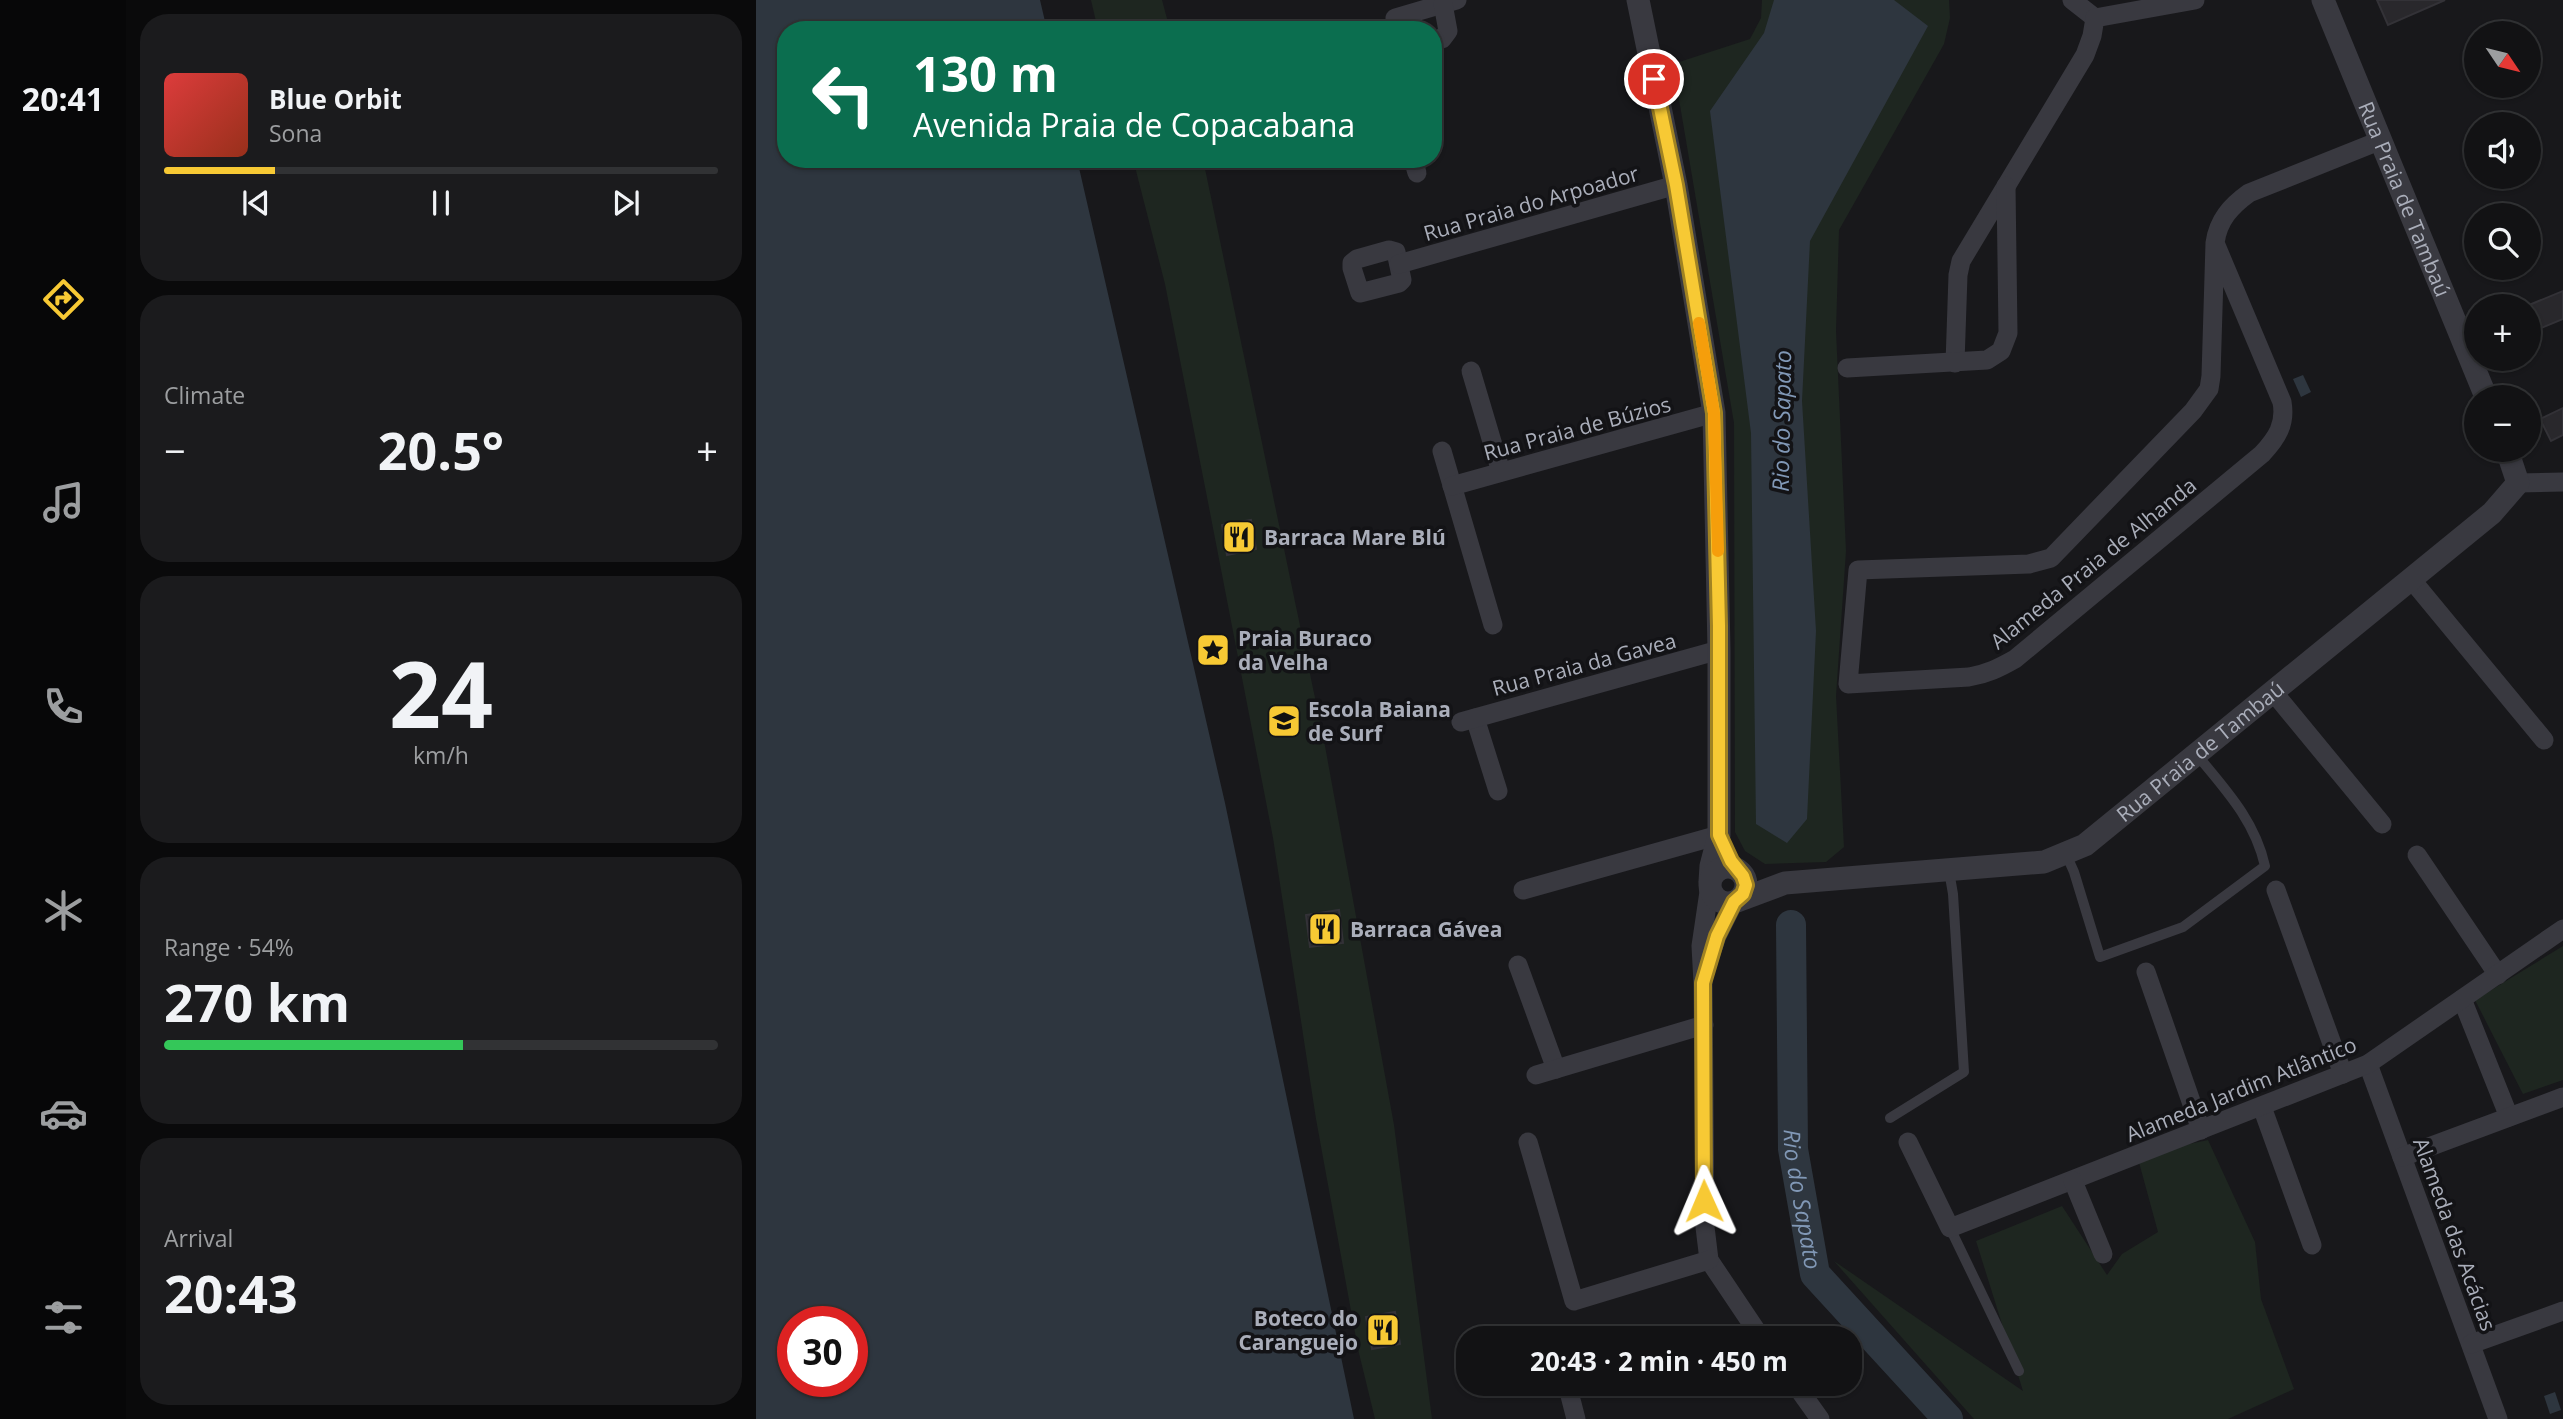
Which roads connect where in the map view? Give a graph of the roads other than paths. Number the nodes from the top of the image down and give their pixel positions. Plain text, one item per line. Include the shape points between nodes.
1 (1638, 0) edge
2 (2072, 0) edge
3 (2195, 0) edge
4 (2323, 0) edge
5 (1450, 2) edge
6 (1394, 16) edge
7 (2095, 18) junction
8 (1442, 39) edge
9 (2379, 141) junction
10 (1676, 185) junction
11 (2007, 185) junction
12 (2215, 243) junction
13 (1399, 264) dead end
14 (1955, 363) junction
15 (1847, 368) dead end
16 (1471, 371) dead end
17 (2481, 385) edge
18 (1714, 413) junction
19 (1442, 451) dead end
20 (2511, 462) edge
21 (1501, 472) junction
22 (2563, 482) edge
23 (2518, 483) junction
24 (1452, 486) junction
25 (2411, 579) junction
26 (1493, 625) dead end
27 (1719, 650) junction
28 (2274, 693) junction
29 (2544, 740) dead end
30 (2197, 755) junction
31 (1498, 791) dead end
32 (2382, 824) dead end
33 (1719, 835) junction
34 (2066, 854) junction
35 (2417, 855) dead end
36 (1949, 870) junction
37 (1740, 872) junction
38 (1710, 883) junction
39 (1785, 883) junction
40 (1523, 890) dead end
41 (2276, 890) dead end
42 (1736, 901) junction
43 (2563, 929) edge
44 (1518, 965) dead end
45 (2146, 972) dead end
46 (2498, 975) junction
47 (1703, 983) junction
48 (2462, 999) junction
49 (1703, 1025) junction
50 (2368, 1064) junction
51 (1556, 1069) junction
52 (2343, 1074) junction
53 (1536, 1075) dead end
54 (2563, 1097) edge
55 (2262, 1107) junction
56 (2509, 1117) junction
57 (1890, 1118) dead end
58 (2202, 1130) junction
59 (1528, 1142) dead end
60 (1908, 1142) dead end
61 (2402, 1157) junction
62 (2073, 1181) junction
63 (1950, 1228) junction
64 (2312, 1245) dead end
65 (2103, 1254) dead end
66 (1709, 1260) junction
67 (2563, 1311) edge
68 (1753, 1326) edge
69 (2471, 1344) junction
70 (2019, 1371) dead end
71 (1570, 1396) edge
72 (1804, 1396) edge
73 (1576, 1419) edge
74 (1820, 1419) edge
75 (2498, 1419) edge

1 - 10 street
2 - 7 street
3 - 7 street
4 - 9 street, Rua Praia de Tambaú
5 - 6 street
5 - 8 street via 1448,31
7 - 11 street via 2085,55
9 - 12 street, Alameda Praia de Alhanda via 2249,193 2224,216
9 - 17 street, Rua Praia de Tambaú
10 - 13 street, Rua Praia do Arpoador
10 - 18 street
11 - 14 street via 1958,267
11 - 14 street via 2006,342 1987,360
12 - 12 street, Alameda Praia de Alhanda via 2211,376 2202,401 2051,558 2029,564 1857,570 1848,684 1969,677 1999,668 2274,442 2284,415 2282,402
14 - 15 street
16 - 21 street
18 - 21 street, Rua Praia de Búzios
18 - 27 street
19 - 24 street
20 - 23 street
21 - 24 street, Rua Praia de Búzios
22 - 23 street
23 - 25 street, Rua Praia de Tambaú via 2492,513
24 - 26 street
25 - 28 street, Rua Praia de Tambaú
25 - 29 street
27 - 31 street, Rua Praia da Gavea via 1468,720
27 - 33 street
28 - 30 street, Rua Praia de Tambaú
28 - 32 street
30 - 34 street, Rua Praia de Tambaú via 2085,845
30 - 34 lane via 2250,822 2265,866 2183,927 2100,957
33 - 37 street
33 - 38 street
33 - 40 street
34 - 36 street, Rua Praia de Tambaú via 2033,864
35 - 46 street
36 - 39 street, Rua Praia de Tambaú
36 - 57 lane via 1964,1072
37 - 38 street via 1722,868
37 - 39 street, Rua Praia de Tambaú
37 - 42 street via 1746,885
38 - 42 street via 1717,900
38 - 47 street via 1700,946
39 - 42 street, Rua Praia de Tambaú
41 - 52 street
42 - 47 street via 1717,936
43 - 46 street, Alameda Jardim Atlântico
44 - 51 street
45 - 58 street
46 - 48 street, Alameda Jardim Atlântico
47 - 49 street
48 - 50 street, Alameda Jardim Atlântico
48 - 56 street
49 - 51 street
49 - 66 street
50 - 52 street, Alameda Jardim Atlântico
50 - 61 street, Alameda das Acácias
51 - 53 street
52 - 55 street, Alameda Jardim Atlântico
54 - 56 street
55 - 58 street, Alameda Jardim Atlântico
55 - 64 street
56 - 61 street
58 - 62 street, Alameda Jardim Atlântico
59 - 66 street via 1574,1301
60 - 63 street
61 - 69 street, Alameda das Acácias
62 - 63 street, Alameda Jardim Atlântico
62 - 65 street
63 - 70 lane
66 - 68 street
67 - 69 street
69 - 75 street, Alameda das Acácias
71 - 73 street
72 - 74 street

